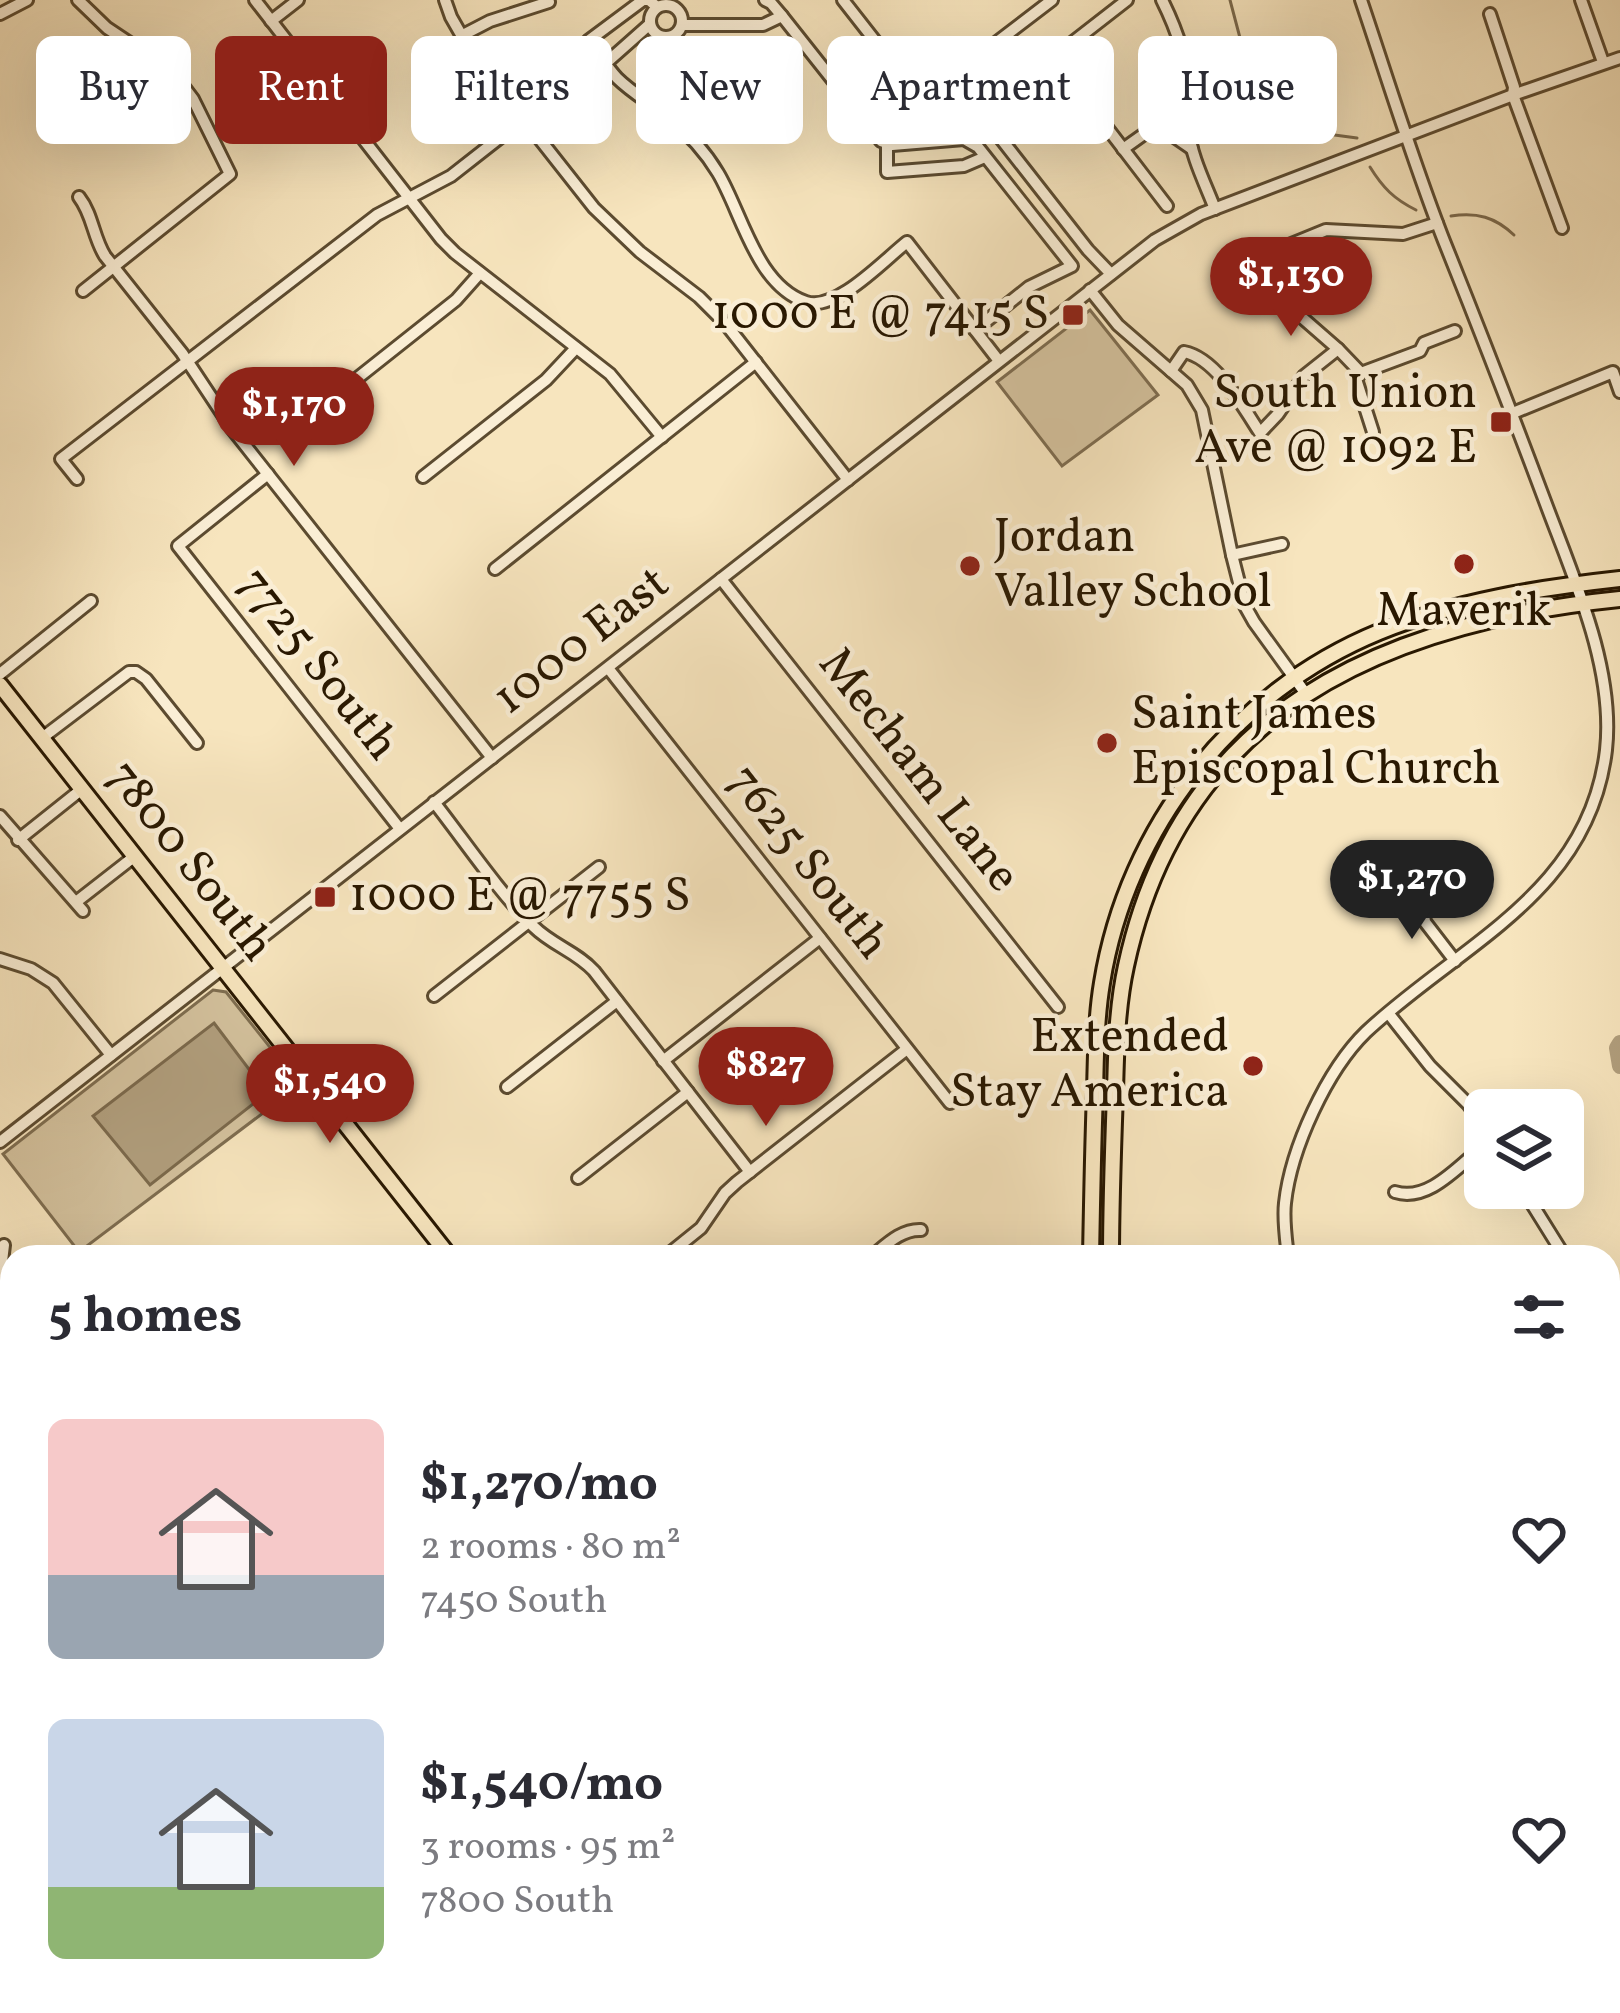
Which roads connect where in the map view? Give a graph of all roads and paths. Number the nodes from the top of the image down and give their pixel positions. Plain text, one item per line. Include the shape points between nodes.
1 (27, 0) edge
2 (78, 0) edge
3 (255, 0) edge
4 (298, 0) edge
5 (445, 0) edge
6 (691, 0) edge
7 (765, 0) edge
8 (843, 0) edge
9 (1052, 0) edge
10 (1127, 0) edge
11 (1162, 0) edge
12 (1361, 0) edge
13 (1581, 0) edge
14 (549, 2) edge
15 (669, 5) edge
16 (0, 14) edge
17 (1490, 14) dead end
18 (782, 16) junction
19 (271, 21) junction
20 (650, 24) junction
21 (682, 25) junction
22 (460, 36) joint
23 (595, 36) edge
24 (612, 58) edge
25 (1620, 58) edge
26 (1603, 62) junction
27 (612, 71) edge
28 (827, 73) edge
29 (1513, 95) junction
30 (1407, 136) junction
31 (492, 144) edge
32 (546, 144) edge
33 (887, 144) edge
34 (974, 144) edge
35 (1005, 144) edge
36 (1123, 149) junction
37 (1192, 149) junction
38 (985, 157) junction
39 (79, 197) dead end
40 (410, 199) junction
41 (1167, 206) dead end
42 (1215, 209) junction
43 (1437, 223) junction
44 (1562, 228) dead end
45 (112, 266) junction
46 (480, 273) junction
47 (1111, 274) junction
48 (83, 290) dead end
49 (1090, 290) junction
50 (975, 330) junction
51 (1455, 331) dead end
52 (576, 347) junction
53 (1338, 349) junction
54 (188, 362) junction
55 (756, 362) junction
56 (1000, 362) junction
57 (1171, 371) junction
58 (1361, 374) junction
59 (350, 384) dead end
60 (1620, 392) edge
61 (1513, 413) junction
62 (1373, 432) dead end
63 (662, 437) junction
64 (268, 474) junction
65 (423, 477) dead end
66 (77, 479) dead end
67 (848, 480) junction
68 (1282, 544) dead end
69 (1232, 555) junction
70 (495, 568) dead end
71 (721, 579) junction
72 (1620, 579) edge
73 (1576, 584) junction
74 (1620, 599) edge
75 (91, 601) dead end
76 (1582, 603) junction
77 (608, 668) junction
78 (0, 674) edge
79 (1294, 678) junction
80 (0, 685) edge
81 (1306, 694) junction
82 (42, 738) junction
83 (197, 743) dead end
84 (492, 758) junction
85 (82, 789) junction
86 (434, 802) junction
87 (0, 816) edge
88 (400, 829) junction
89 (18, 840) junction
90 (135, 856) junction
91 (598, 867) dead end
92 (1421, 900) dead end
93 (528, 922) junction
94 (820, 938) junction
95 (1455, 962) junction
96 (1, 964) edge
97 (223, 968) junction
98 (434, 996) dead end
99 (617, 1001) junction
100 (1058, 1007) dead end
101 (1389, 1014) junction
102 (907, 1049) junction
103 (111, 1055) junction
104 (663, 1061) junction
105 (507, 1087) dead end
106 (688, 1092) junction
107 (1464, 1100) edge
108 (950, 1103) dead end
109 (0, 1142) edge
110 (1464, 1162) edge
111 (750, 1172) junction
112 (578, 1178) dead end
113 (1395, 1192) dead end
114 (1535, 1209) edge
115 (922, 1230) dead end
116 (441, 1245) edge
117 (680, 1245) edge
118 (886, 1245) edge
119 (1091, 1245) edge
120 (1111, 1245) edge
121 (1287, 1245) edge
122 (1557, 1245) edge

1 - 16 street
2 - 45 street via 178,79 230,174
3 - 19 street
4 - 19 street
5 - 22 street
6 - 15 street
7 - 18 street
8 - 9 street via 927,97
10 - 36 street via 1056,61
11 - 37 street via 1185,62
12 - 30 street
13 - 26 street
14 - 22 street
15 - 20 street via 652,12
15 - 21 street
15 - 23 street via 643,0
17 - 29 street
18 - 21 street via 763,25
18 - 28 street
19 - 40 street
20 - 21 street via 662,38
20 - 24 street
25 - 26 street
26 - 29 street, 1000 East
27 - 50 street via 707,156 756,254 785,289 826,303 907,242
29 - 30 street, 1000 East
29 - 44 street
30 - 42 street, 1000 East
30 - 43 street
31 - 40 street
32 - 55 street via 613,228 698,297
33 - 38 street via 887,172
34 - 38 street
35 - 47 street
36 - 37 street via 1160,127
36 - 41 street
37 - 42 street
38 - 50 street via 1072,266 1029,287
39 - 45 street
40 - 46 street
40 - 54 street via 377,215
42 - 47 street, 1000 East
43 - 53 street via 1403,234 1326,230 1277,250 1251,273
43 - 61 street
45 - 48 street
45 - 54 street
46 - 52 street
46 - 59 street
47 - 49 street, 1000 East
49 - 56 street, 1000 East
49 - 57 street
50 - 56 street
51 - 58 street
52 - 63 street
52 - 65 street
53 - 57 street via 1304,376 1260,434 1195,354 1184,352
53 - 58 street
54 - 64 street
54 - 66 street via 61,459
55 - 63 street
55 - 67 street
56 - 67 street, 1000 East
57 - 69 street via 1202,410
58 - 62 street via 1356,386
60 - 61 street via 1613,372
61 - 73 street
63 - 70 street
64 - 84 street
64 - 88 street, 7725 South via 178,546
67 - 71 street, 1000 East
68 - 69 street
69 - 79 street via 1245,606
71 - 77 street, 1000 East
71 - 100 street, Mecham Lane
72 - 73 main road
73 - 76 street
73 - 79 main road via 1417,619
74 - 76 main road
75 - 78 street
76 - 81 main road via 1425,636
76 - 95 street via 1606,700 1593,806 1557,869
77 - 84 street, 1000 East
77 - 94 street, 7625 South
79 - 81 street
79 - 119 main road via 1226,735 1175,797 1119,910 1099,1009
80 - 82 main road, 7800 South
81 - 120 main road via 1207,787 1143,904 1119,1006
82 - 83 street via 136,672
82 - 85 main road, 7800 South
84 - 86 street, 1000 East
85 - 89 street
85 - 90 main road, 7800 South
86 - 88 street, 1000 East
86 - 93 street
87 - 89 street
88 - 97 street, 1000 East
89 - 90 street via 80,907
90 - 97 main road, 7800 South
91 - 93 street
92 - 95 street via 1425,922
93 - 98 street
93 - 99 street via 586,962
94 - 102 street, 7625 South
94 - 104 street
95 - 101 street
96 - 103 street via 53,983
97 - 103 street, 1000 East
97 - 116 main road, 7800 South
99 - 104 street
99 - 105 street
101 - 107 street
101 - 121 street via 1338,1066 1301,1145 1285,1207
102 - 108 street, 7625 South
102 - 111 street
103 - 109 street, 1000 East
104 - 106 street
106 - 111 street
106 - 112 street
110 - 113 street via 1427,1191
111 - 117 street
114 - 122 street
115 - 118 street

